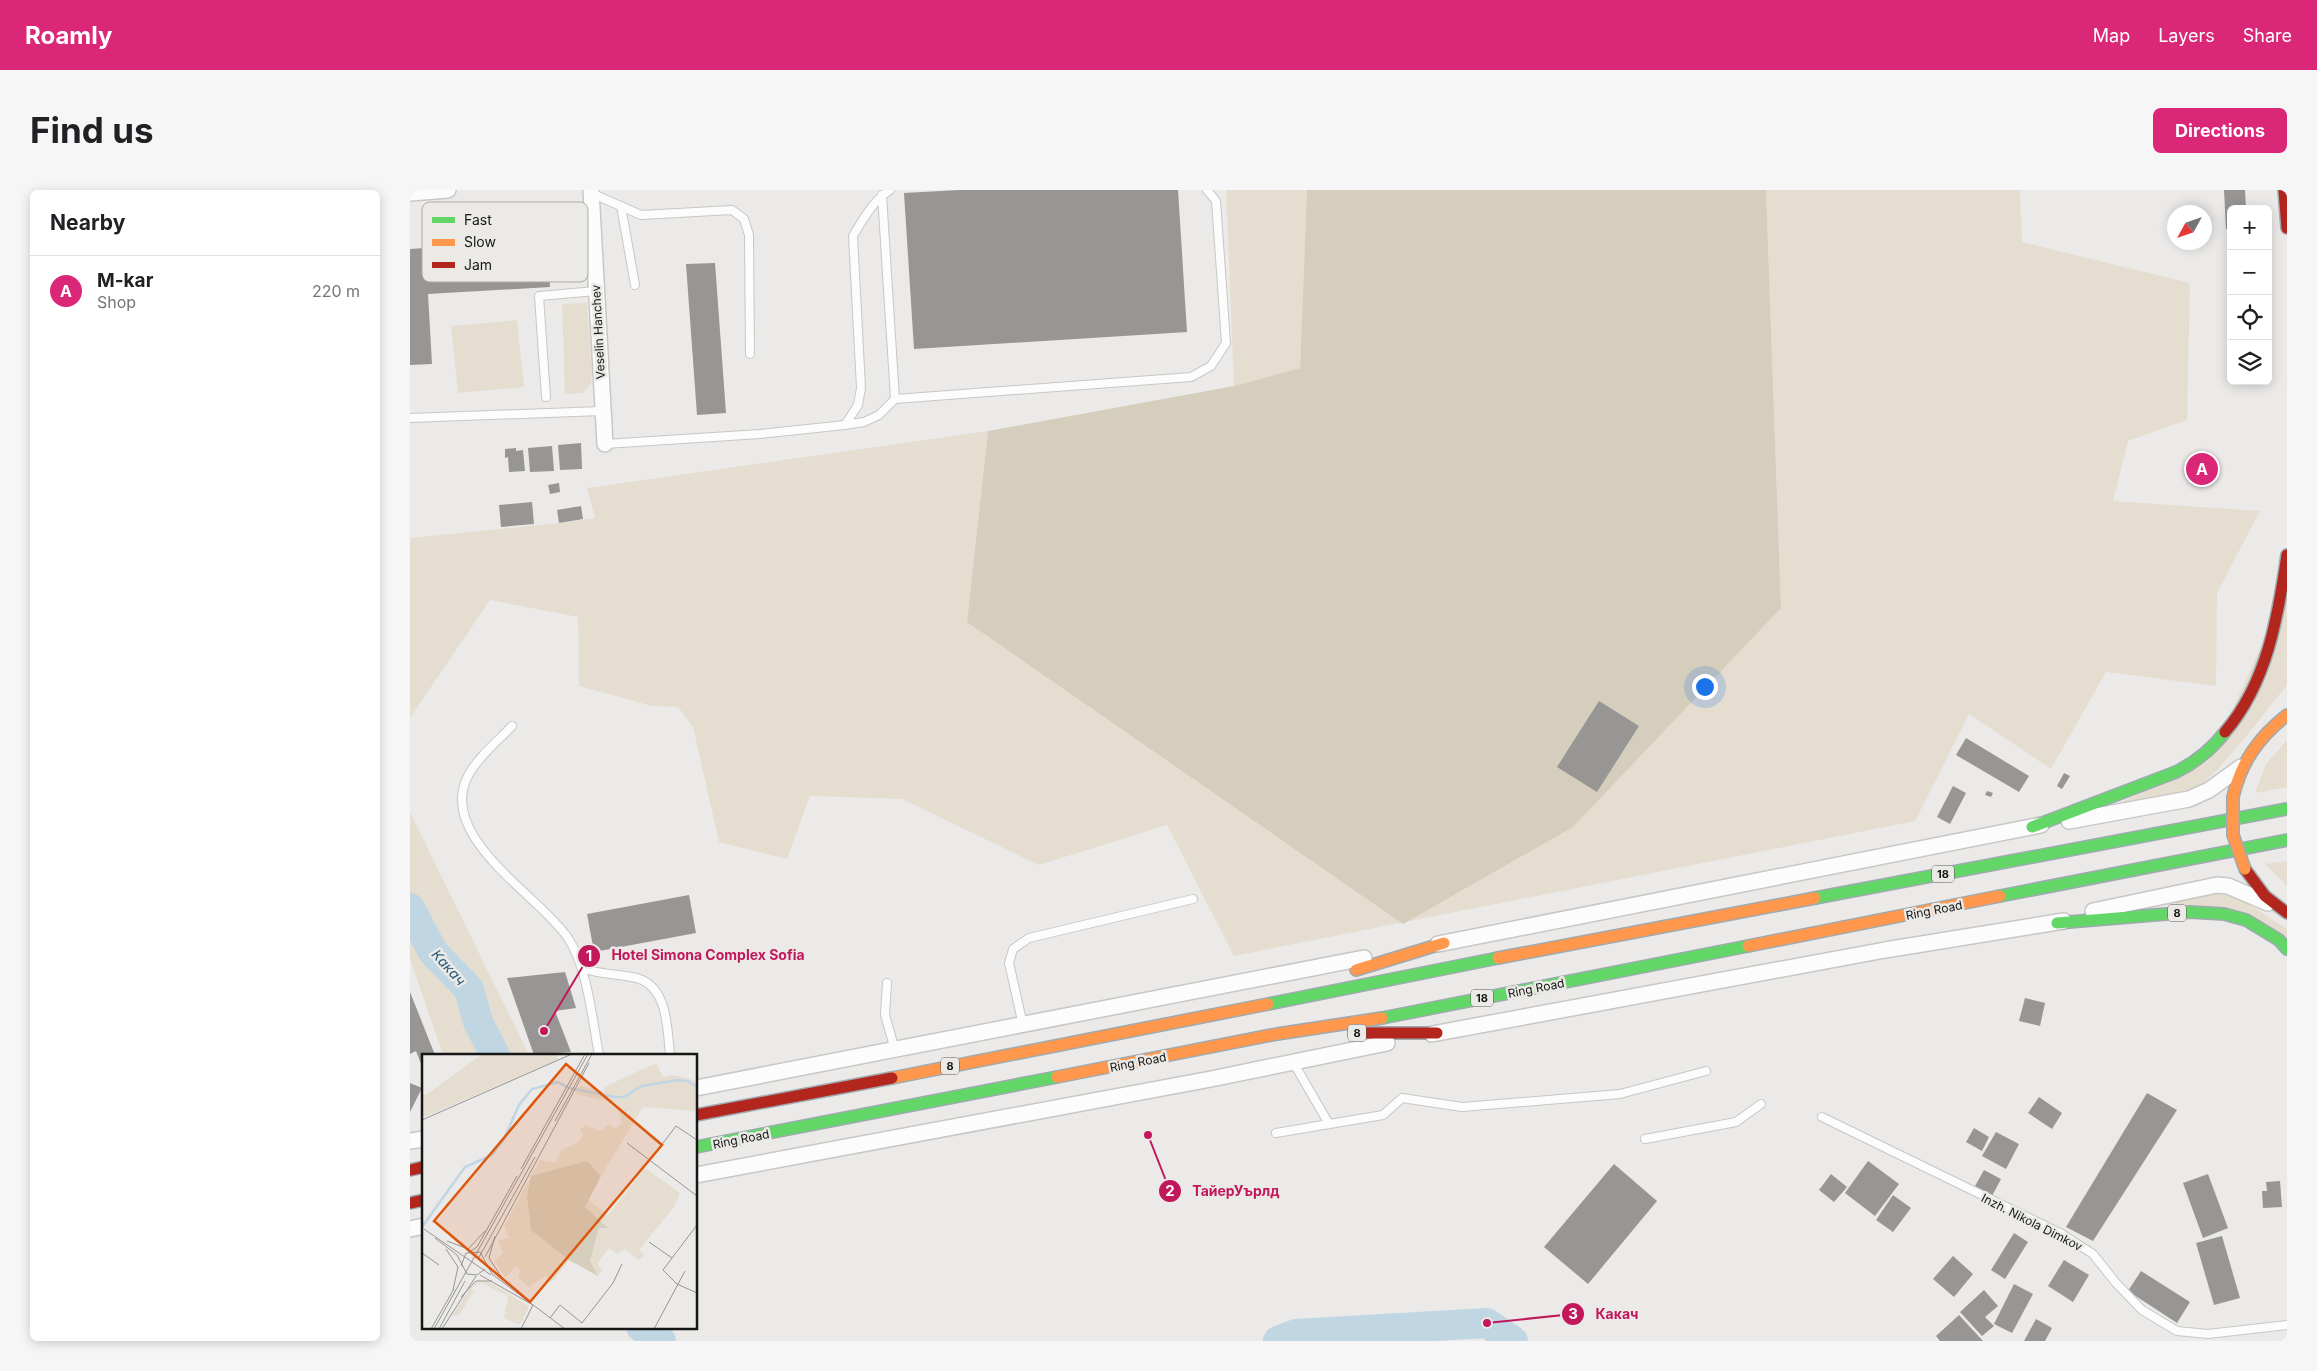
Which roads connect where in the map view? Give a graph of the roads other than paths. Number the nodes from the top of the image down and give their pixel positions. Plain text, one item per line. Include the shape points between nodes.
1 (448, 190) edge
2 (890, 190) edge
3 (1207, 190) edge
4 (2284, 190) edge
5 (591, 192) edge
6 (410, 193) edge
7 (882, 195) junction
8 (622, 206) junction
9 (2287, 228) edge
10 (635, 285) dead end
11 (596, 291) junction
12 (750, 354) dead end
13 (546, 397) dead end
14 (896, 399) junction
15 (602, 411) junction
16 (410, 418) edge
17 (846, 425) junction
18 (605, 444) joint
19 (2287, 555) edge
20 (2287, 706) edge
21 (2282, 718) edge
22 (512, 726) dead end
23 (2241, 767) junction
24 (2287, 809) edge
25 (2032, 827) junction
26 (2287, 840) edge
27 (1194, 899) dead end
28 (2282, 910) edge
29 (2057, 923) junction
30 (1444, 943) junction
31 (2287, 949) edge
32 (582, 968) junction
33 (1345, 974) dead end
34 (1328, 980) dead end
35 (887, 983) dead end
36 (1205, 1018) junction
37 (1023, 1025) junction
38 (1437, 1033) junction
39 (1277, 1034) junction
40 (895, 1050) junction
41 (599, 1054) edge
42 (670, 1054) edge
43 (1293, 1062) junction
44 (1706, 1071) dead end
45 (698, 1088) edge
46 (1761, 1104) dead end
47 (698, 1115) edge
48 (1822, 1117) dead end
49 (1329, 1124) junction
50 (1276, 1133) dead end
51 (1645, 1140) dead end
52 (698, 1148) edge
53 (698, 1175) edge
54 (2287, 1325) edge

1 - 6 street
2 - 7 lane
3 - 14 lane via 1216,201 1226,343 1211,366 1191,377
4 - 9 main road
5 - 8 lane
5 - 11 street, Veselin Hanchev
7 - 14 lane
7 - 17 lane via 853,236 862,388 858,405
8 - 10 lane
8 - 12 lane via 641,215 732,210 744,220 749,234
11 - 13 lane via 540,296
11 - 15 street, Veselin Hanchev
14 - 17 lane via 879,415
15 - 16 lane
15 - 18 street, Veselin Hanchev
17 - 18 lane
19 - 25 main road via 2282,596 2264,661 2249,698 2220,740 2193,763 2158,780
20 - 21 main road
21 - 23 main road via 2257,741
22 - 32 lane via 469,774 462,796 468,825 484,853 561,929
23 - 25 street via 2209,790 2189,799
23 - 28 main road, bridge via 2233,797 2233,835 2254,884
24 - 36 main road, 18 via 1346,987
25 - 30 street
26 - 39 main road, Ring Road / 18 via 1374,1019
27 - 37 lane via 1029,938 1013,949 1009,963
28 - 29 street via 2228,886 2217,885 2095,910
29 - 31 main road, 8 via 2190,912 2224,914 2255,925
29 - 38 street, 8 via 1885,950
30 - 33 main road
30 - 37 street
32 - 41 lane
32 - 42 lane via 605,976 633,977 652,988 663,1003
34 - 36 main road, 8
35 - 40 lane via 885,1015
36 - 47 main road, 8
37 - 40 street
38 - 39 main road, 8
38 - 43 street
39 - 52 main road, Ring Road / 18
40 - 45 street
43 - 49 lane
43 - 53 street
44 - 49 lane via 1610,1095 1462,1107 1402,1098 1383,1115
46 - 51 lane via 1736,1122
48 - 54 lane, Inzh. Nikola Dimkov via 2062,1234 2094,1254 2142,1310 2177,1331 2208,1334
49 - 50 lane

